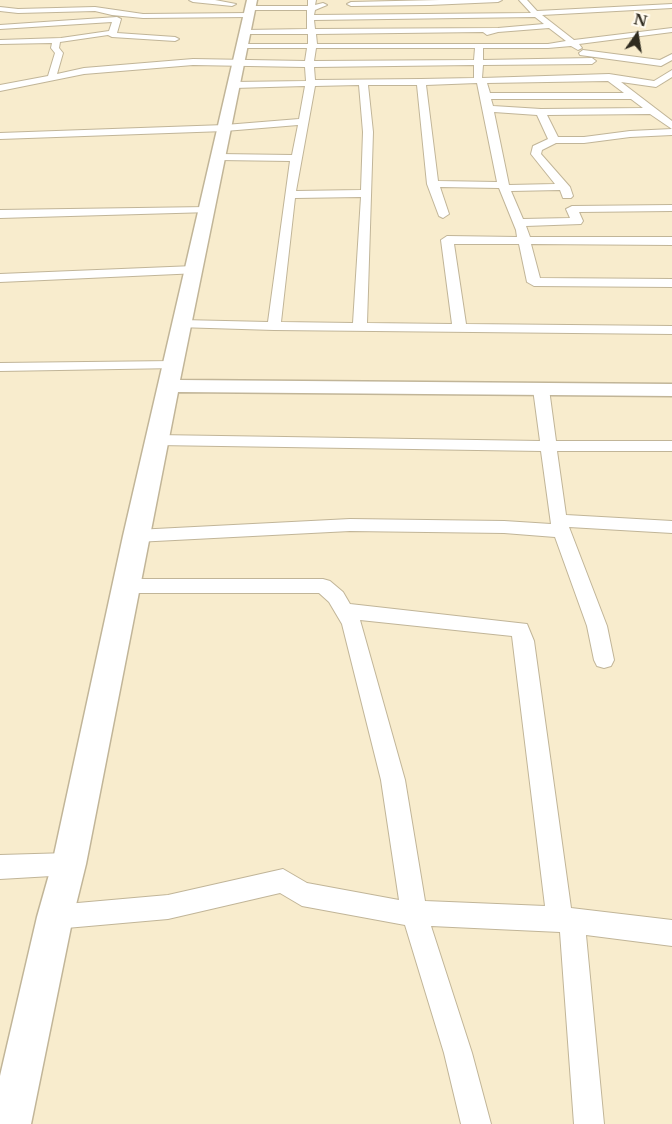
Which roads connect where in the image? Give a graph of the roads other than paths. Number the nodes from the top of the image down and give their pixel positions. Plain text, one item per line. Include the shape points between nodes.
1 (21, 0) edge
2 (195, 0) edge
3 (498, 0) edge
4 (523, 0) edge
5 (431, 2) edge
6 (581, 2) edge
7 (329, 4) dead end
8 (338, 4) dead end
9 (672, 6) edge
10 (251, 7) edge
11 (0, 9) edge
12 (611, 9) junction
13 (14, 11) junction
14 (145, 12) junction
15 (0, 14) edge
16 (536, 14) junction
17 (222, 15) junction
18 (312, 16) edge
19 (427, 16) junction
20 (629, 18) dead end
21 (116, 19) junction
22 (638, 23) dead end
23 (551, 25) junction
24 (4, 27) edge
25 (498, 30) junction
26 (672, 30) edge
27 (107, 32) dead end
28 (280, 32) junction
29 (655, 32) junction
30 (175, 39) dead end
31 (244, 39) junction
32 (57, 40) junction
33 (0, 42) edge
34 (572, 42) junction
35 (312, 46) junction
36 (451, 46) junction
37 (478, 46) junction
38 (664, 51) edge
39 (583, 53) junction
40 (638, 53) junction
41 (672, 56) edge
42 (619, 58) junction
43 (479, 62) junction
44 (661, 62) junction
45 (239, 63) junction
46 (309, 64) junction
47 (594, 64) junction
48 (672, 65) edge
49 (672, 73) edge
50 (52, 77) junction
51 (610, 78) junction
52 (478, 79) junction
53 (631, 81) junction
54 (363, 82) junction
55 (420, 82) junction
56 (311, 83) junction
57 (656, 84) junction
58 (234, 85) junction
59 (672, 86) edge
60 (0, 88) edge
61 (630, 95) junction
62 (486, 96) junction
63 (488, 109) junction
64 (541, 112) junction
65 (653, 113) junction
66 (672, 113) edge
67 (303, 122) junction
68 (672, 126) edge
69 (225, 128) junction
70 (672, 132) edge
71 (0, 136) edge
72 (554, 140) junction
73 (218, 156) junction
74 (295, 158) junction
75 (433, 184) junction
76 (503, 187) junction
77 (564, 188) junction
78 (367, 193) junction
79 (290, 195) junction
80 (672, 208) edge
81 (572, 209) junction
82 (207, 210) junction
83 (0, 214) edge
84 (443, 214) dead end
85 (519, 223) junction
86 (524, 240) junction
87 (672, 241) edge
88 (194, 270) junction
89 (0, 278) edge
90 (672, 283) edge
91 (182, 324) junction
92 (274, 326) junction
93 (360, 327) junction
94 (460, 328) junction
95 (672, 330) edge
96 (0, 367) edge
97 (171, 376) junction
98 (541, 389) junction
99 (672, 390) edge
100 (157, 440) junction
101 (550, 446) junction
102 (672, 446) edge
103 (560, 525) junction
104 (672, 526) edge
105 (136, 536) junction
106 (126, 586) junction
107 (345, 612) junction
108 (604, 660) dead end
109 (69, 864) junction
110 (0, 868) edge
111 (414, 913) junction
112 (55, 917) junction
113 (566, 919) junction
114 (672, 933) edge
115 (10, 1124) edge
116 (476, 1124) edge
117 (589, 1124) edge

1 - 13 street
2 - 10 street
2 - 17 street
3 - 5 street
4 - 16 street
5 - 8 street
5 - 19 street
6 - 12 street
6 - 16 street
7 - 18 street via 320,5
9 - 12 street
10 - 17 street
10 - 18 street
10 - 31 street
11 - 13 street
12 - 16 street
12 - 20 street
13 - 14 street via 95,9 112,13
13 - 15 street
13 - 24 street
14 - 17 street
14 - 21 street
16 - 19 street
16 - 23 street
18 - 19 street
18 - 25 street
18 - 28 street
18 - 35 street
21 - 24 street
21 - 30 street via 112,35
22 - 29 street
23 - 25 street
23 - 34 street
25 - 36 street
26 - 29 street
27 - 32 street
28 - 31 street
28 - 31 street
29 - 34 street
31 - 35 street
31 - 45 street
32 - 33 street
32 - 50 street via 55,48 59,52
34 - 37 street via 548,46
34 - 39 street
35 - 36 street
35 - 46 street
36 - 37 street
37 - 43 street
38 - 40 street
39 - 40 street
39 - 42 street
39 - 47 street
40 - 42 street
41 - 44 street
42 - 44 street
42 - 47 street
43 - 46 street
43 - 47 street
43 - 52 street
44 - 48 street
44 - 53 street
45 - 46 street
45 - 50 street via 125,66
45 - 58 street
46 - 56 street
47 - 51 street
49 - 57 street
50 - 60 street
51 - 52 street
51 - 53 street
51 - 61 street
52 - 55 street
52 - 62 street
53 - 57 street
54 - 55 street
54 - 56 street
54 - 78 street via 368,132
55 - 75 street
56 - 58 street
56 - 67 street
57 - 59 street
57 - 61 street
58 - 69 street
61 - 62 street
61 - 65 street
62 - 63 street
63 - 64 street
63 - 76 street
64 - 65 street
64 - 72 street
65 - 66 street
65 - 68 street
67 - 69 street
67 - 74 street
69 - 71 street
69 - 73 street
70 - 72 street
72 - 77 street via 537,148 536,154
73 - 74 street
73 - 82 street
74 - 79 street
75 - 76 street
75 - 84 street
76 - 77 street
76 - 85 street
77 - 81 street
78 - 79 street
78 - 93 street
79 - 92 street
80 - 81 street
81 - 85 street via 577,221
82 - 83 street
82 - 88 street
85 - 86 street
86 - 87 street
86 - 90 street via 534,282
86 - 94 street via 448,240
88 - 89 street
88 - 91 street
91 - 92 street
91 - 97 street
92 - 93 street
93 - 94 street
94 - 95 street
96 - 97 street
97 - 98 street
97 - 100 street
98 - 99 street
98 - 101 street
100 - 101 street
100 - 105 street
101 - 102 street
101 - 103 street
103 - 104 street
103 - 105 street via 350,525
103 - 108 street via 597,626
105 - 106 street
106 - 107 street via 323,586 336,597
106 - 109 street
107 - 111 street via 352,624 393,780
107 - 113 street via 520,629
109 - 110 street
109 - 112 street
111 - 112 street via 302,894 283,881 168,907
111 - 113 street
111 - 116 street
112 - 115 street
113 - 114 street
113 - 117 street

